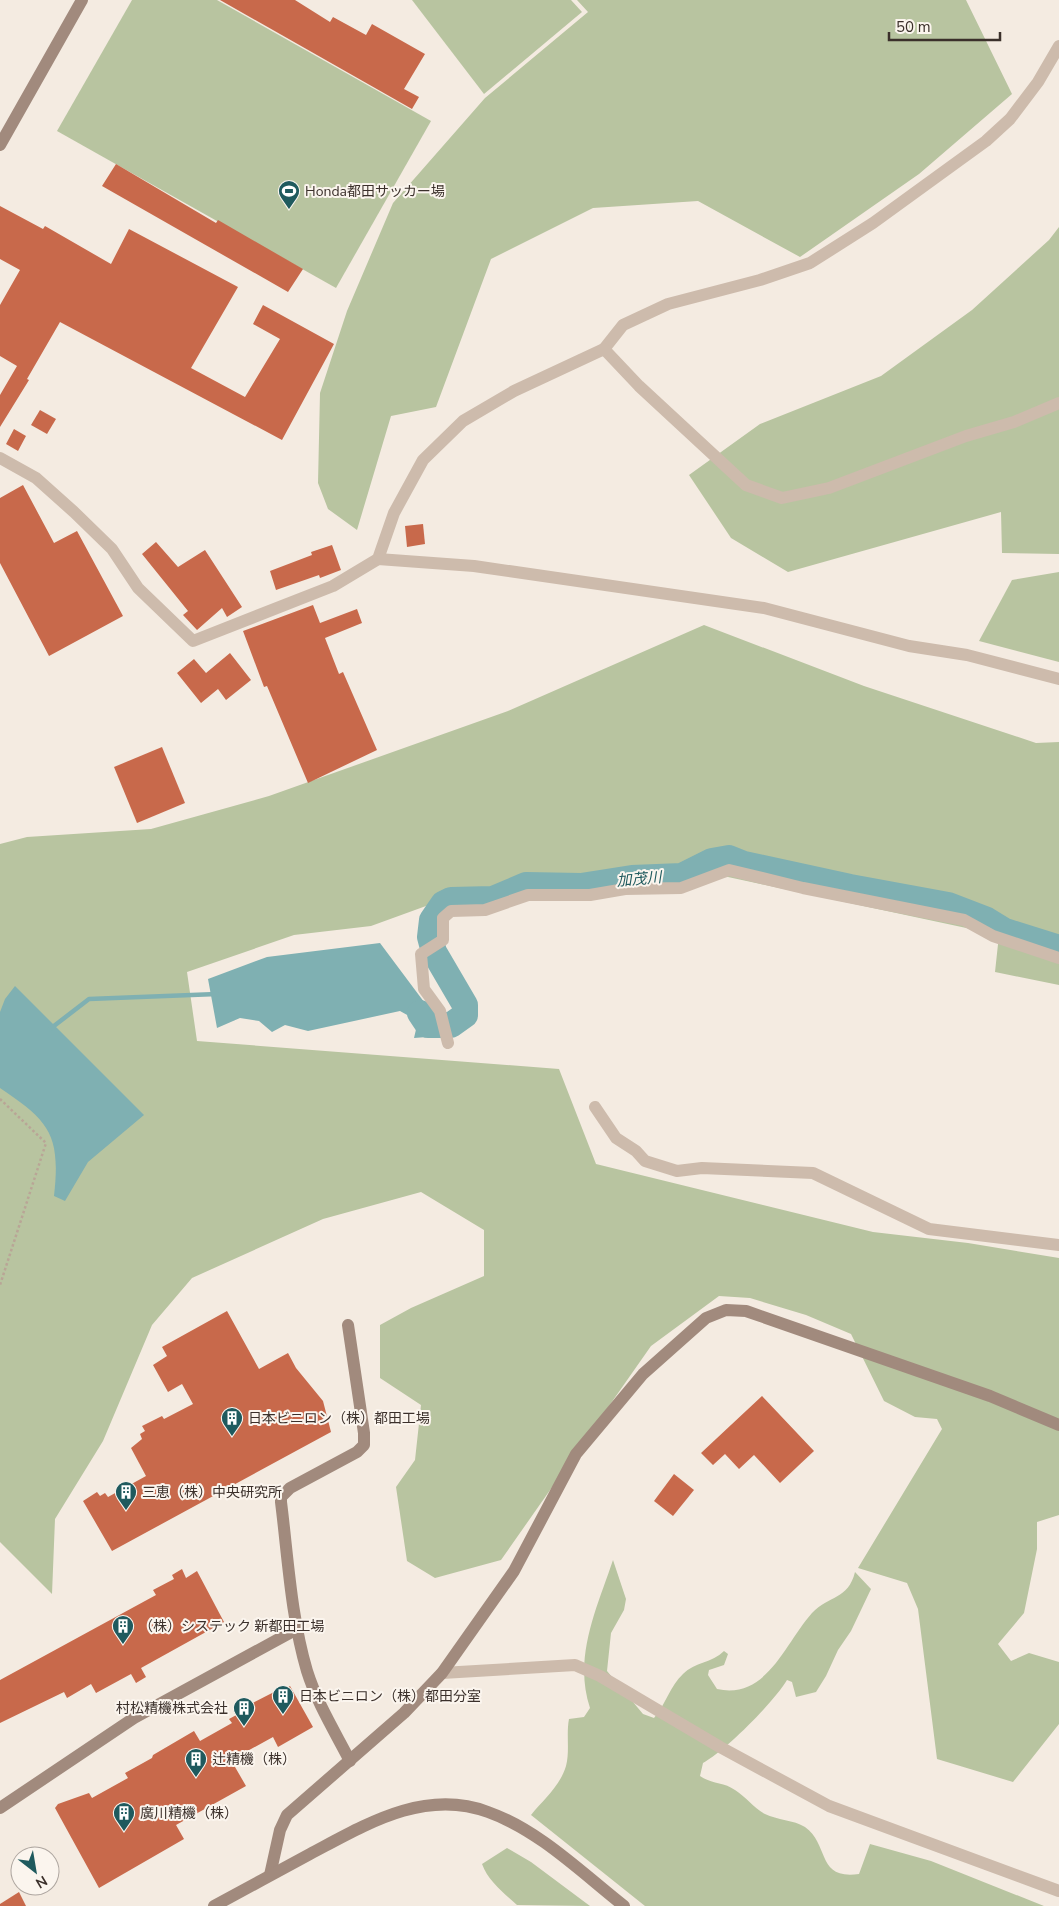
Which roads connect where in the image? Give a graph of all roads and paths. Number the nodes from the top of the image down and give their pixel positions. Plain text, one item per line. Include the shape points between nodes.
1 (82, 0) edge
2 (1059, 46) edge
3 (0, 145) edge
4 (604, 349) junction
5 (1059, 403) edge
6 (0, 458) edge
7 (378, 558) junction
8 (1059, 679) edge
9 (1059, 958) edge
10 (448, 1043) dead end
11 (0, 1099) edge
12 (595, 1107) dead end
13 (1059, 1245) edge
14 (0, 1285) edge
15 (348, 1325) dead end
16 (1059, 1425) edge
17 (297, 1629) junction
18 (442, 1673) junction
19 (350, 1761) junction
20 (0, 1808) edge
21 (270, 1875) junction
22 (1059, 1891) edge
23 (214, 1906) edge
24 (624, 1906) edge

1 - 3 street
2 - 4 street via 1038,82 1010,119 986,141 873,223 810,263 668,304 623,325
4 - 5 street via 658,405 746,485 782,498 829,488
4 - 7 street via 514,391 463,421 423,460 394,513
6 - 7 street via 36,478 74,512 112,549 138,588 193,642 333,586
7 - 8 street via 474,566 747,605 909,646 966,654
9 - 10 street via 993,936 964,920 729,870 680,888 625,889 590,895 528,895 485,910 451,911 443,918 443,940 421,954 424,989 440,1011
11 - 14 path via 46,1143
12 - 13 street via 616,1138 645,1161 677,1170 702,1168 813,1173 929,1229
15 - 17 street via 364,1444 357,1452 290,1488 281,1497
16 - 18 street via 990,1396 746,1311 717,1312 695,1325 644,1374 576,1454 514,1571
17 - 19 street via 313,1687
17 - 20 street via 134,1718
18 - 19 street via 404,1714
18 - 22 street via 575,1665 600,1676 828,1806
19 - 21 street via 287,1815 280,1830
21 - 23 street
21 - 24 street via 394,1812 429,1806 464,1806 488,1811 524,1830

